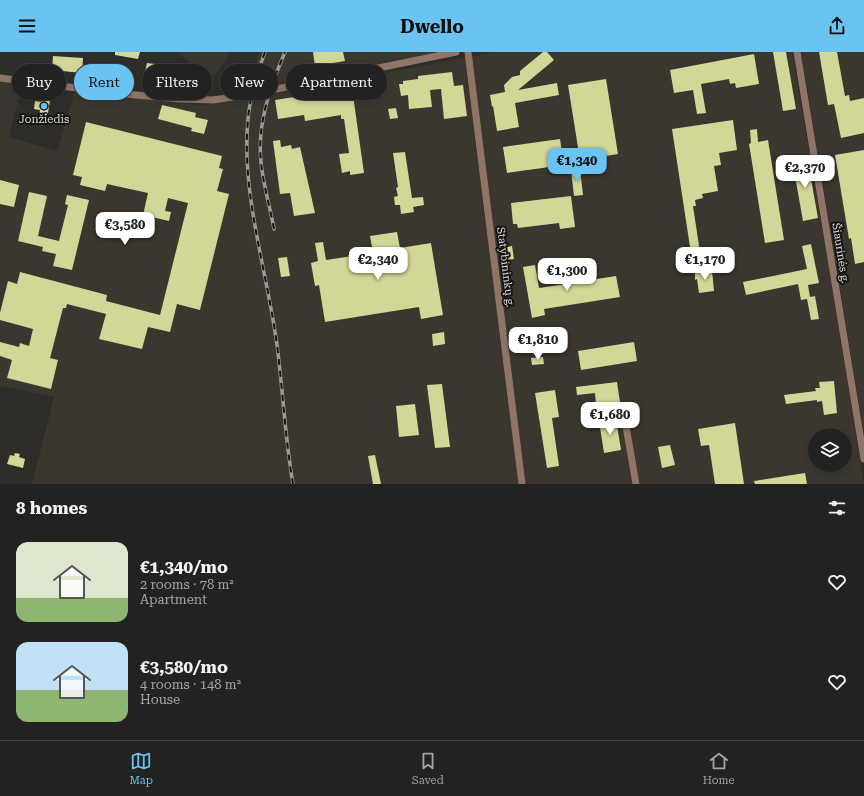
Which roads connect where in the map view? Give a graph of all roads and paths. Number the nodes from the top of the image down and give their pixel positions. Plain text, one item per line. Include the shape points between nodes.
1 (456, 52) edge
2 (468, 52) edge
3 (797, 52) edge
4 (0, 78) edge
5 (623, 409) dead end
6 (864, 458) edge
7 (522, 484) edge
8 (636, 484) edge

1 - 4 street via 213,100 115,93
2 - 7 street, Statybininkų g.
3 - 6 street, Šiaurinės g.
5 - 8 street

